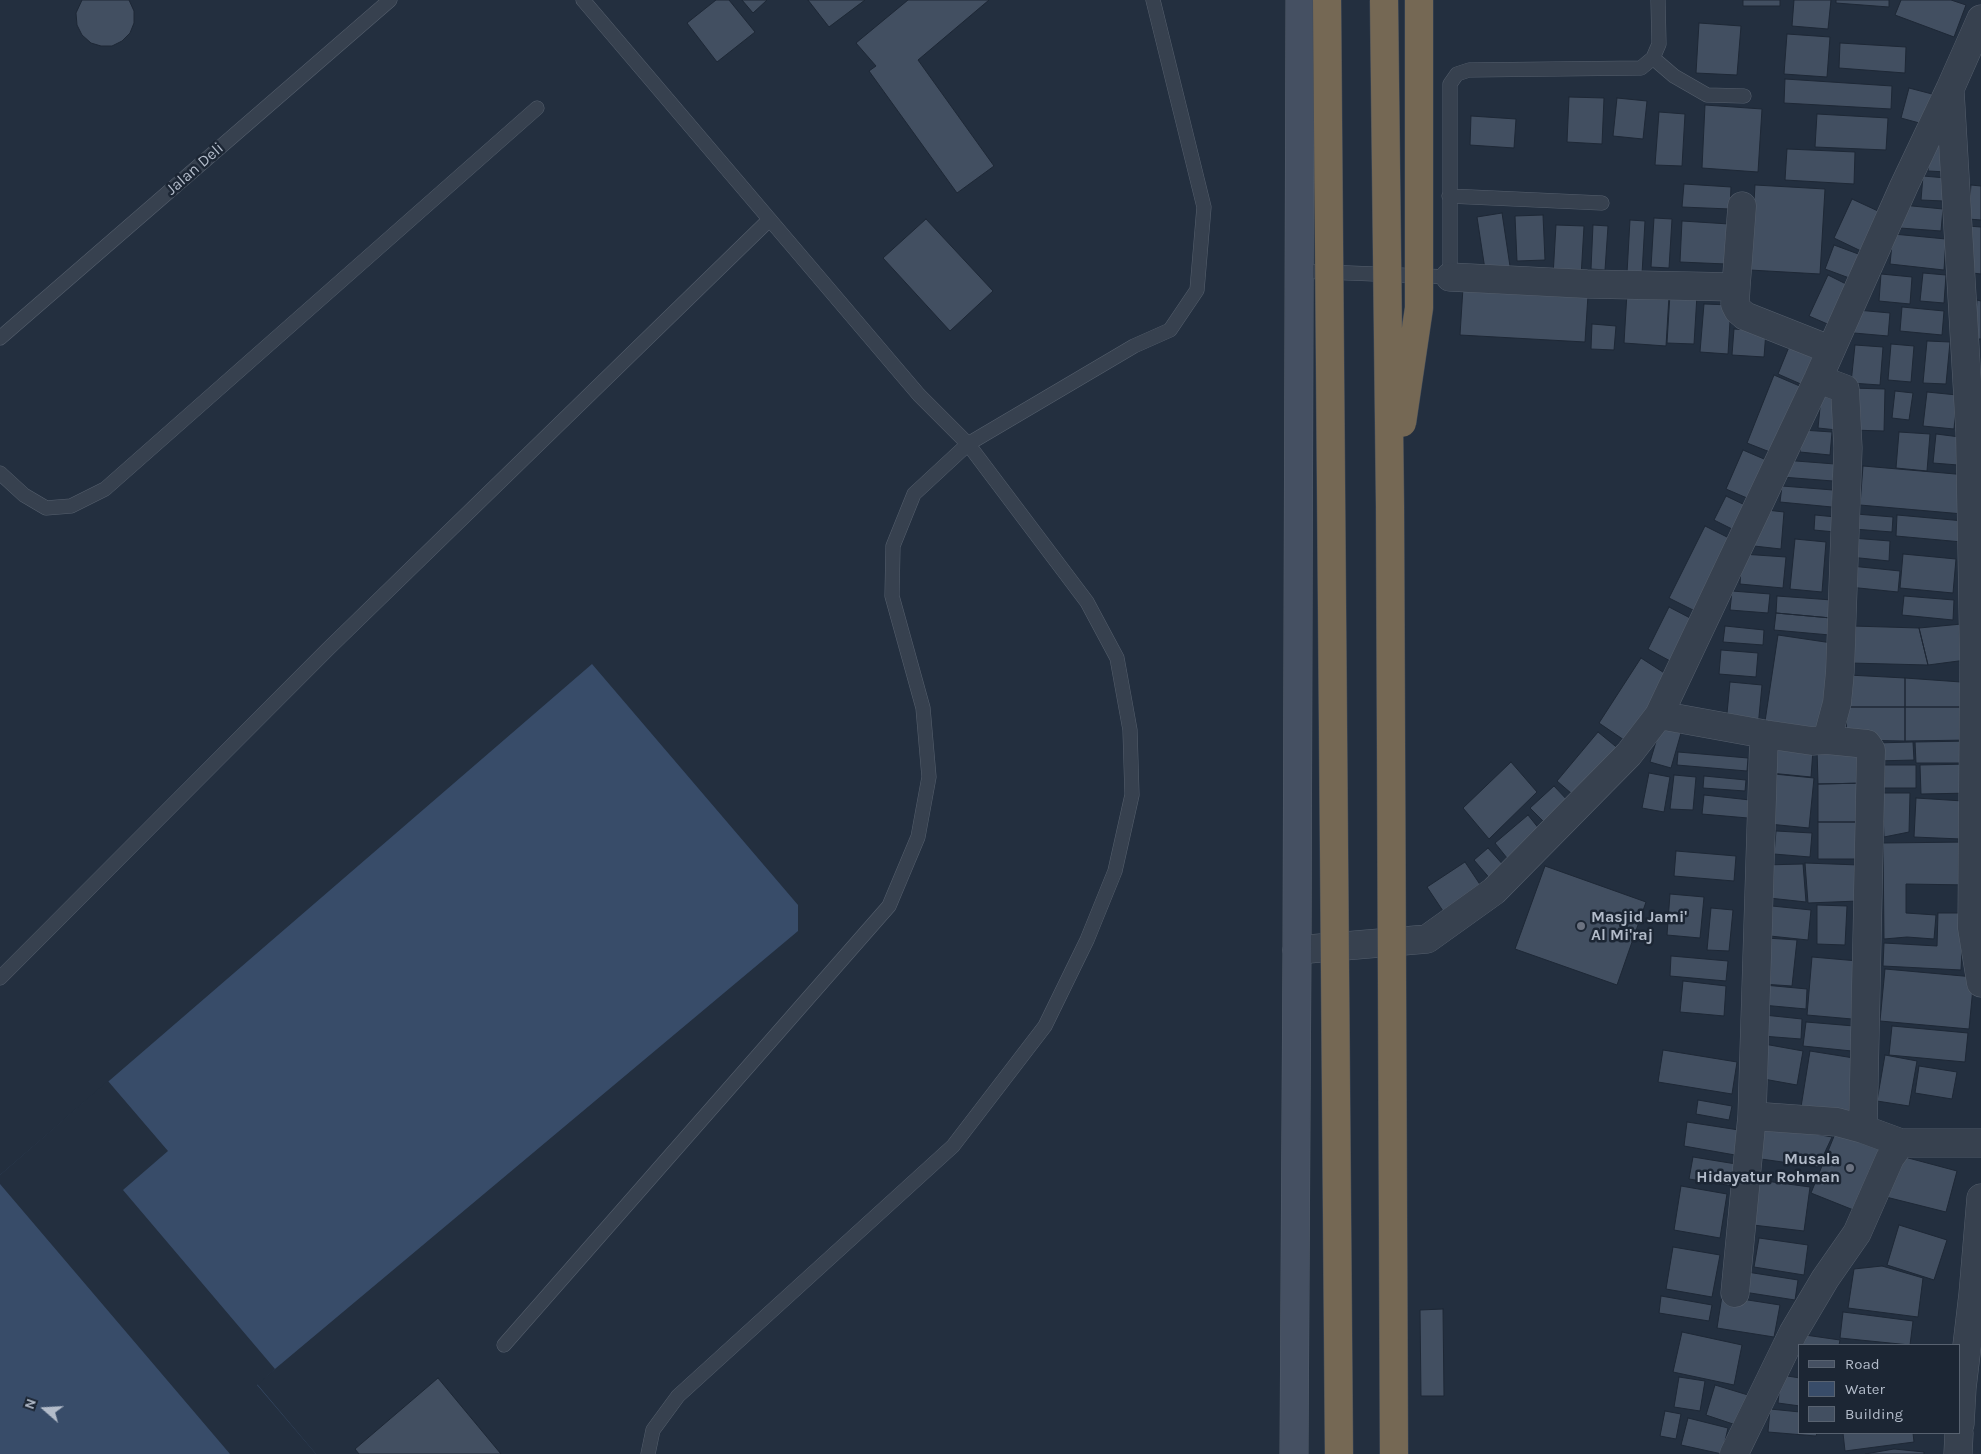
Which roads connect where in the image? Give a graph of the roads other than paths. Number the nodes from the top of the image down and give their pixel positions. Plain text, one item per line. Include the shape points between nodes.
1 (390, 0) edge
2 (583, 0) edge
3 (1154, 0) edge
4 (1300, 0) edge
5 (1327, 0) edge
6 (1384, 0) edge
7 (1419, 0) edge
8 (1658, 0) edge
9 (1981, 19) edge
10 (1653, 58) junction
11 (1950, 90) junction
12 (1744, 96) dead end
13 (538, 108) dead end
14 (1449, 196) junction
15 (1602, 203) dead end
16 (1742, 206) dead end
17 (768, 220) junction
18 (1299, 271) junction
19 (1450, 277) junction
20 (1736, 287) junction
21 (0, 338) edge
22 (1831, 350) junction
23 (1818, 379) junction
24 (968, 444) junction
25 (0, 472) edge
26 (1390, 506) junction
27 (1659, 715) junction
28 (1764, 734) junction
29 (1827, 740) junction
30 (1297, 950) junction
31 (0, 978) edge
32 (1981, 983) edge
33 (1752, 1116) junction
34 (1863, 1129) junction
35 (1900, 1143) junction
36 (1981, 1144) edge
37 (1981, 1198) edge
38 (1735, 1293) dead end
39 (504, 1346) dead end
40 (1961, 1406) edge
41 (1959, 1434) edge
42 (648, 1454) edge
43 (1294, 1454) edge
44 (1339, 1454) edge
45 (1394, 1454) edge
46 (1734, 1454) edge
47 (1958, 1454) edge

1 - 21 lane, Jalan Deli
2 - 17 lane
3 - 24 lane via 1204,207 1197,290 1170,330 1134,346
4 - 18 street
5 - 44 highway, bridge
6 - 26 highway, bridge
7 - 26 highway, bridge via 1419,308
8 - 10 lane via 1659,44
9 - 11 street
10 - 12 lane via 1674,76 1707,95
10 - 14 lane via 1641,68 1469,70 1457,74 1450,84
11 - 22 street
11 - 32 street via 1970,433 1974,664 1972,928
13 - 25 lane via 105,489 71,506 46,508 24,496
14 - 15 lane
14 - 19 lane
16 - 20 street
17 - 24 lane via 919,395
17 - 31 lane via 328,649
18 - 19 lane
18 - 30 street
19 - 20 street
20 - 22 street via 1735,304 1744,316
22 - 23 street
23 - 27 street
23 - 29 street via 1845,389 1848,448 1838,696
24 - 39 lane via 914,494 893,546 892,596 923,708 930,777 918,837 888,906
24 - 42 lane via 1087,602 1117,658 1130,730 1132,795 1115,871 1087,940 1045,1026 953,1146 678,1396 653,1430
26 - 45 highway, bridge
27 - 28 street
27 - 30 street via 1629,754 1494,891 1427,938
28 - 29 street
28 - 33 street
29 - 34 street via 1867,744 1870,750
30 - 43 street
33 - 34 street via 1837,1122
33 - 38 street
34 - 35 street
35 - 36 street
35 - 46 street via 1890,1158 1857,1233 1793,1333
37 - 40 street
41 - 47 street

